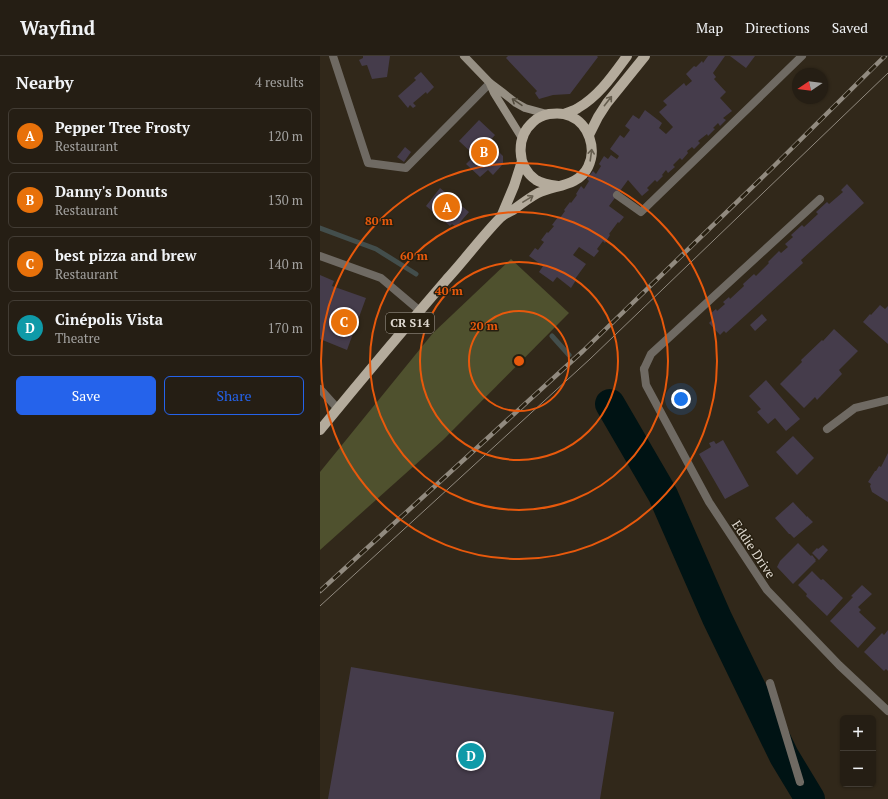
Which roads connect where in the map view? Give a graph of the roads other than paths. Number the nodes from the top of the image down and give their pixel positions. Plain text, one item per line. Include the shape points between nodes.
1 (334, 56) edge
2 (464, 56) edge
3 (627, 56) edge
4 (645, 56) edge
5 (802, 56) edge
6 (490, 83) junction
7 (547, 114) junction
8 (564, 114) junction
9 (589, 135) junction
10 (522, 138) junction
11 (522, 161) junction
12 (558, 186) junction
13 (617, 196) dead end
14 (820, 199) dead end
15 (501, 217) junction
16 (320, 256) edge
17 (420, 311) junction
18 (320, 389) edge
19 (888, 400) edge
20 (338, 409) junction
21 (827, 429) dead end
22 (320, 430) edge
23 (770, 683) dead end
24 (888, 711) edge
25 (800, 782) dead end

1 - 6 street via 368,163 406,168
2 - 6 main road
3 - 8 main road via 595,96 576,110
9 -> 4 main road via 607,103
5 - 13 street via 642,212
7 -> 6 main road via 525,108
6 - 10 main road
7 - 8 main road
7 - 10 main road via 527,127
8 - 9 main road via 578,121
12 -> 9 main road, CR S14 via 586,175 592,156
10 - 11 main road, CR S14
11 - 12 main road via 536,180 546,185
11 - 15 main road, CR S14
15 -> 12 main road, CR S14 via 539,193
14 - 24 street, Eddie Drive via 651,354 644,369 646,385 709,502 767,590 839,665
15 - 17 main road, CR S14
16 - 17 street via 381,278
17 - 20 main road, CR S14
18 - 20 street
19 - 21 street via 855,408
20 - 22 main road, CR S14
23 - 25 street

